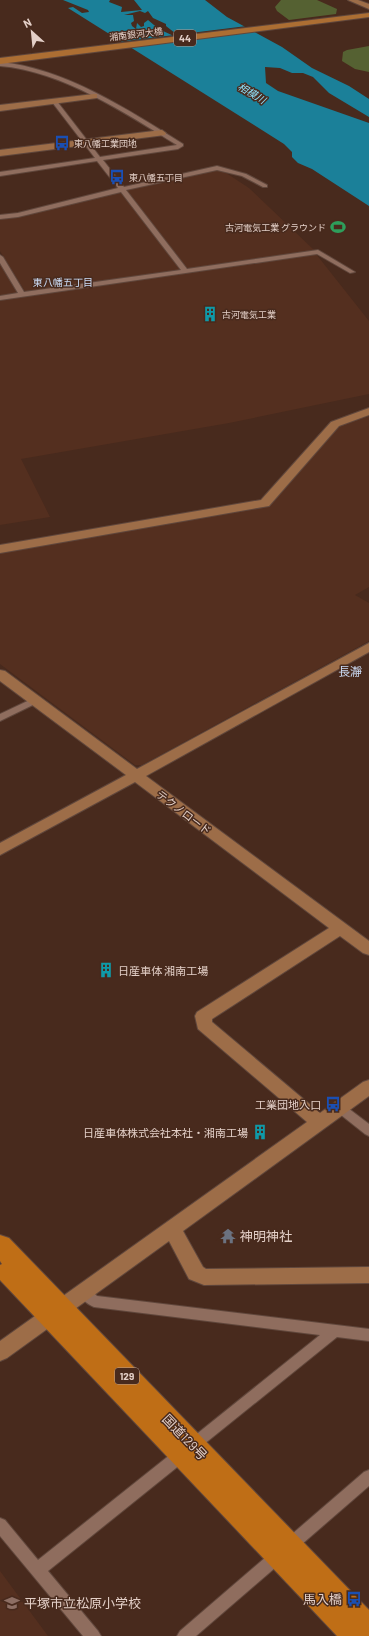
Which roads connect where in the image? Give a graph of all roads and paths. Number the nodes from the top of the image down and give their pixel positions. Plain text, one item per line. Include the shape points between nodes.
1 (352, 0) edge
2 (369, 7) edge
3 (369, 14) edge
4 (0, 62) edge
5 (94, 96) junction
6 (54, 101) junction
7 (0, 108) edge
8 (162, 133) junction
9 (86, 142) junction
10 (0, 153) edge
11 (100, 160) junction
12 (0, 174) edge
13 (265, 186) dead end
14 (123, 190) junction
15 (0, 217) edge
16 (0, 257) edge
17 (186, 272) junction
18 (352, 272) dead end
19 (22, 294) junction
20 (0, 298) edge
21 (369, 411) edge
22 (0, 549) edge
23 (369, 647) edge
24 (0, 674) edge
25 (36, 700) junction
26 (0, 718) edge
27 (135, 775) junction
28 (0, 850) edge
29 (340, 928) junction
30 (369, 949) edge
31 (369, 1087) edge
32 (340, 1108) junction
33 (320, 1123) junction
34 (369, 1131) edge
35 (172, 1228) junction
36 (0, 1245) edge
37 (0, 1264) edge
38 (369, 1275) edge
39 (83, 1291) junction
40 (55, 1311) junction
41 (334, 1332) junction
42 (369, 1335) edge
43 (0, 1352) edge
44 (187, 1450) junction
45 (369, 1477) edge
46 (0, 1525) edge
47 (284, 1551) junction
48 (37, 1570) junction
49 (369, 1630) edge
50 (93, 1636) edge
51 (185, 1636) edge
52 (358, 1636) edge

1 - 2 street
3 - 4 main road, 湘南銀河大橋 / 44
4 - 5 street via 49,75
5 - 6 street
5 - 8 street
6 - 7 street
6 - 9 street
8 - 9 street
8 - 11 street via 181,144 178,148
9 - 10 street
9 - 11 street
11 - 12 street
11 - 14 street
13 - 14 street via 244,175 216,168
14 - 15 street
14 - 17 street
16 - 19 street
17 - 18 street via 318,252 330,261 339,262
17 - 19 street
19 - 20 street
21 - 22 street via 335,424 265,503
23 - 27 street
24 - 25 street, テクノロード
25 - 26 street
25 - 27 street, テクノロード
27 - 28 street
27 - 29 street, テクノロード
29 - 30 street, テクノロード
29 - 33 street via 203,1016 202,1020 204,1025
31 - 32 street
32 - 33 street
32 - 34 street
33 - 35 street
35 - 38 street via 196,1273 204,1277
35 - 39 street
36 - 40 highway, 国道129号 / 129
37 - 40 highway, 国道129号 / 129
39 - 40 street
39 - 41 street via 94,1301
40 - 43 street
40 - 44 highway, 国道129号 / 129
41 - 42 street
41 - 44 street
44 - 47 highway, 国道129号 / 129
44 - 48 street
45 - 47 street
46 - 48 street
47 - 49 highway, 国道129号 / 129
47 - 51 street
47 - 52 highway, 国道129号 / 129
48 - 50 street

